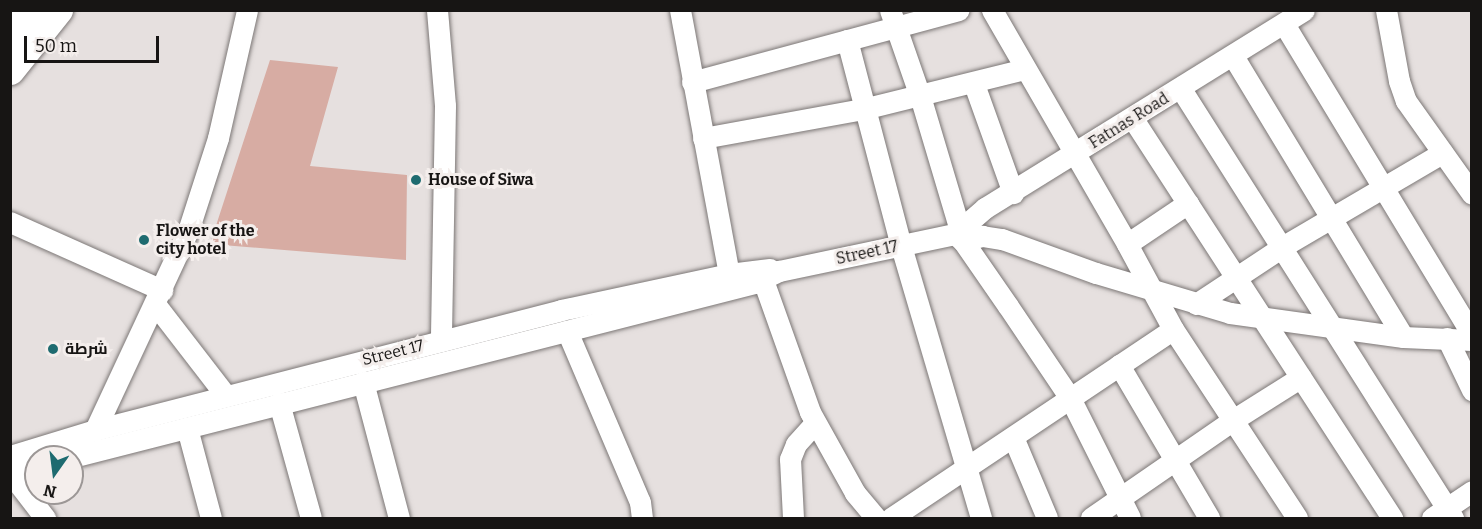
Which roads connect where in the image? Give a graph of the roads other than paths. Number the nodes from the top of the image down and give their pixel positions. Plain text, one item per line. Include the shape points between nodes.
1 (27, 10) edge
2 (58, 10) edge
3 (247, 10) edge
4 (437, 10) edge
5 (680, 10) edge
6 (958, 10) edge
7 (992, 10) edge
8 (1304, 10) edge
9 (1386, 10) edge
10 (893, 18) edge
11 (1284, 24) junction
12 (10, 31) edge
13 (847, 40) junction
14 (1233, 56) junction
15 (1024, 69) junction
16 (10, 70) edge
17 (692, 82) junction
18 (974, 84) junction
19 (1181, 89) junction
20 (920, 96) junction
21 (863, 109) junction
22 (1133, 119) junction
23 (703, 138) junction
24 (1442, 153) junction
25 (1074, 155) junction
26 (1382, 187) junction
27 (1013, 193) junction
28 (1472, 194) edge
29 (1188, 203) junction
30 (1331, 217) junction
31 (10, 222) edge
32 (959, 235) junction
33 (1126, 244) junction
34 (901, 246) junction
35 (1282, 247) junction
36 (729, 274) junction
37 (771, 276) junction
38 (1236, 276) junction
39 (1150, 290) junction
40 (159, 297) junction
41 (1196, 304) junction
42 (1265, 320) junction
43 (1173, 329) junction
44 (1335, 329) junction
45 (567, 331) junction
46 (1472, 335) edge
47 (1403, 336) junction
48 (1447, 338) junction
49 (1472, 340) edge
50 (441, 341) junction
51 (1119, 365) junction
52 (1301, 377) junction
53 (363, 382) junction
54 (1472, 390) edge
55 (226, 396) junction
56 (1070, 398) junction
57 (279, 403) junction
58 (1233, 420) junction
59 (815, 423) junction
60 (187, 428) junction
61 (95, 430) junction
62 (1012, 437) junction
63 (84, 454) edge
64 (1175, 460) junction
65 (11, 468) edge
66 (966, 470) junction
67 (1472, 491) edge
68 (1120, 499) junction
69 (1444, 515) edge
70 (45, 519) edge
71 (211, 519) edge
72 (311, 519) edge
73 (399, 519) edge
74 (642, 519) edge
75 (793, 519) edge
76 (876, 519) edge
77 (891, 519) edge
78 (981, 519) edge
79 (1047, 519) edge
80 (1091, 519) edge
81 (1130, 519) edge
82 (1209, 519) edge
83 (1297, 519) edge
84 (1392, 519) edge

1 - 12 street
2 - 16 street
3 - 40 street via 218,138 188,231
4 - 50 street via 445,106
5 - 17 street
6 - 10 street
7 - 15 street
8 - 11 street, Fatnas Road
9 - 24 street via 1406,101
10 - 13 street
10 - 20 street
11 - 14 street, Fatnas Road
11 - 26 street
13 - 17 street
13 - 21 street
14 - 19 street, Fatnas Road
14 - 30 street
15 - 18 street
15 - 25 street
17 - 23 street
18 - 20 street
18 - 27 street
19 - 22 street, Fatnas Road
19 - 35 street
20 - 21 street
20 - 32 street
21 - 23 street
21 - 34 street
22 - 25 street, Fatnas Road
22 - 29 street
23 - 36 street
24 - 26 street
24 - 28 street
25 - 27 street, Fatnas Road
25 - 33 street
26 - 30 street
26 - 46 street
27 - 32 street, Fatnas Road via 985,208
29 - 33 street
29 - 38 street
30 - 35 street
30 - 47 street
31 - 40 street
32 - 34 street, Street 17
32 - 39 street, Street 17 via 1002,239
32 - 56 street
33 - 39 street
34 - 37 street, Street 17
34 - 66 street
35 - 38 street
35 - 44 street
36 - 37 street, Street 17 via 762,268
36 - 50 street, Street 17 via 561,310
37 - 45 street, Street 17
37 - 59 street
38 - 41 street
38 - 42 street
39 - 41 street, Street 17
39 - 43 street
40 - 55 street
40 - 61 street
41 - 42 street, Street 17
42 - 44 street, Street 17
42 - 52 street
43 - 51 street
43 - 58 street
44 - 47 street, Street 17
44 - 69 street
45 - 53 street, Street 17
45 - 74 street via 640,502
47 - 48 street, Street 17
48 - 49 street, Street 17
48 - 54 street
50 - 55 street, Street 17
51 - 56 street
51 - 64 street
52 - 58 street
52 - 84 street
53 - 57 street, Street 17
53 - 73 street
55 - 61 street, Street 17
56 - 62 street
56 - 68 street
57 - 60 street, Street 17
57 - 72 street
58 - 64 street
58 - 83 street
59 - 75 street via 796,444 790,459
59 - 76 street via 855,493
60 - 63 street, Street 17
60 - 71 street
61 - 65 street, Street 17
62 - 66 street
62 - 79 street
64 - 68 street
64 - 82 street
65 - 70 street
66 - 77 street
66 - 78 street
67 - 69 street
68 - 80 street
68 - 81 street

